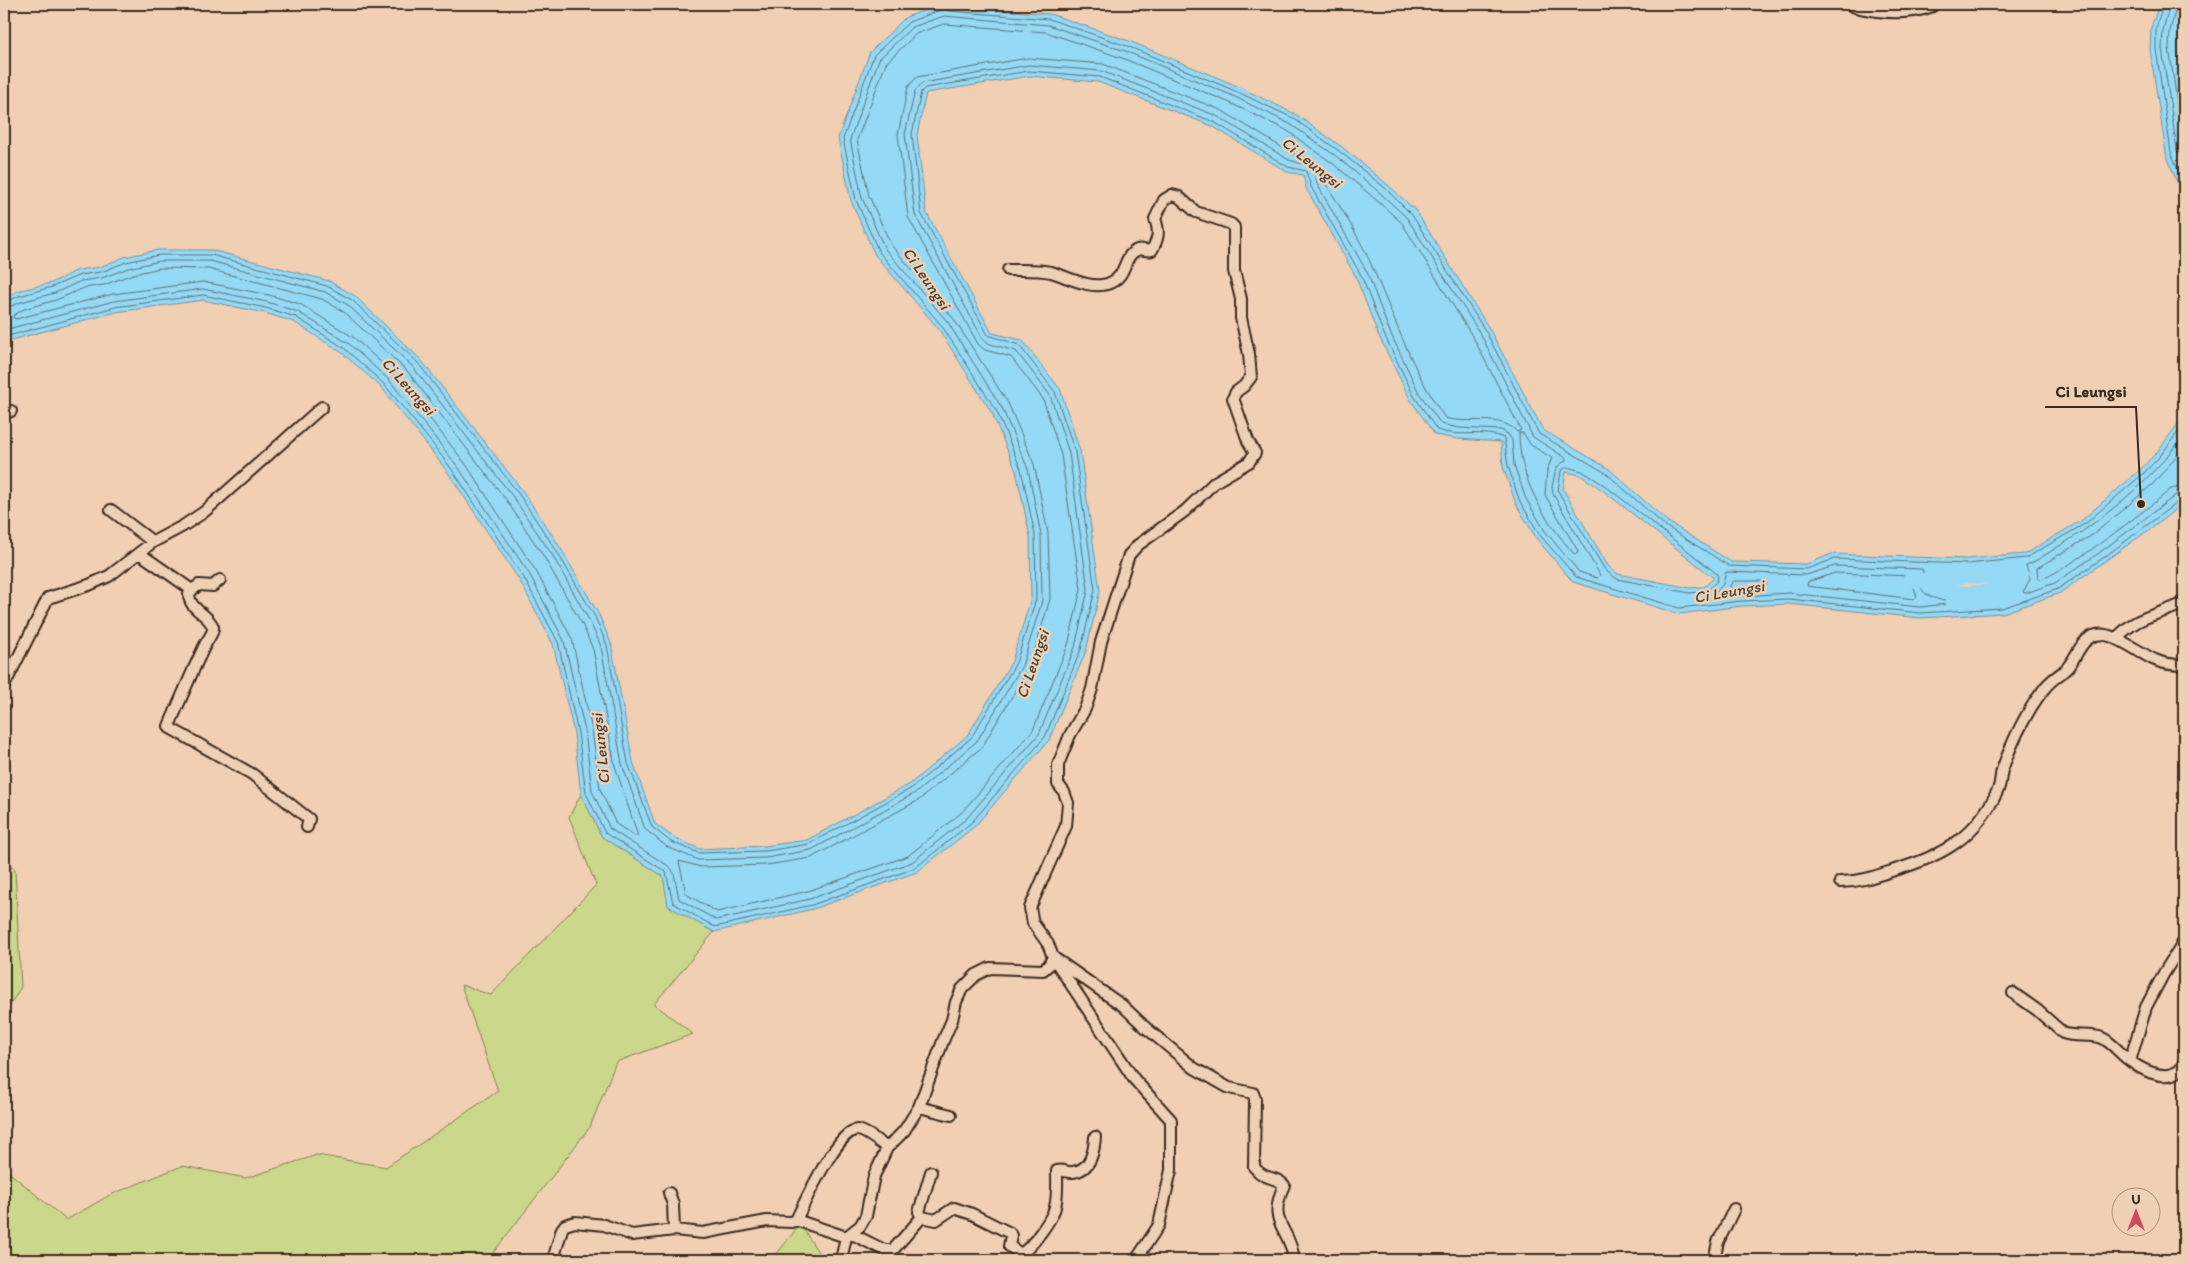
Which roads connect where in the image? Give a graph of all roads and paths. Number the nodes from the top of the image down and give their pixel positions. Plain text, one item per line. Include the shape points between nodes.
1 (1854, 4) edge
2 (1930, 4) edge
3 (1008, 270) dead end
4 (322, 407) dead end
5 (111, 510) dead end
6 (153, 542) junction
7 (138, 553) junction
8 (220, 580) dead end
9 (192, 590) junction
10 (2184, 603) edge
11 (2116, 639) junction
12 (2184, 665) edge
13 (4, 686) edge
14 (307, 827) dead end
15 (1840, 882) dead end
16 (2184, 942) edge
17 (1053, 957) junction
18 (2013, 993) dead end
19 (2130, 1061) junction
20 (2184, 1063) edge
21 (919, 1107) junction
22 (951, 1114) dead end
23 (1095, 1137) dead end
24 (887, 1148) junction
25 (931, 1172) dead end
26 (669, 1192) dead end
27 (1734, 1209) dead end
28 (922, 1217) junction
29 (796, 1220) junction
30 (674, 1230) junction
31 (849, 1236) junction
32 (553, 1260) edge
33 (841, 1260) edge
34 (1136, 1260) edge
35 (1294, 1260) edge
36 (1714, 1260) edge

1 - 2 main road via 1895,10
3 - 17 street via 1045,272 1086,283 1106,284 1122,274 1128,257 1134,251 1152,250 1160,230 1155,219 1164,200 1172,195 1179,197 1196,212 1231,224 1234,228 1234,270 1251,366 1251,377 1233,398 1254,457 1215,482 1185,511 1138,545 1129,555 1123,570 1101,642 1092,689 1058,765 1058,784 1068,803 1066,826 1030,908 1033,923
4 - 6 street via 204,512
5 - 6 street
6 - 7 street
7 - 9 street
7 - 13 street via 102,580 48,598
8 - 9 street via 213,586 199,585
9 - 14 street via 189,594 191,603 213,628 169,726 252,774 309,819
10 - 11 street via 2135,621
11 - 12 street via 2154,660
11 - 15 street via 2098,634 2087,639 2067,668 2044,688 2010,751 1998,790 1979,821 1956,844 1922,863 1871,879
16 - 19 street via 2146,1007
17 - 21 street via 1042,970 990,968 976,974 962,989
17 - 34 street via 1134,1079 1171,1120 1171,1170 1159,1225
17 - 35 street via 1123,1006 1194,1068 1229,1088 1253,1093 1254,1167 1260,1175 1284,1185 1276,1213
18 - 19 street via 2064,1033 2105,1039
19 - 20 street via 2159,1075 2177,1072
21 - 22 street
21 - 24 street via 904,1131
23 - 28 street via 1094,1154 1084,1167 1073,1172 1057,1171 1055,1208 1039,1236 1021,1254 1009,1246 1010,1233 959,1209 951,1209 936,1220
24 - 29 street via 858,1130 849,1132 826,1163
24 - 31 street via 874,1176 866,1216
25 - 28 street via 919,1212
26 - 30 street
27 - 36 street via 1718,1242
28 - 31 street via 892,1251
29 - 30 street via 767,1221 703,1233
29 - 31 street
30 - 32 street via 632,1235 604,1225 570,1222 562,1229
31 - 33 street

